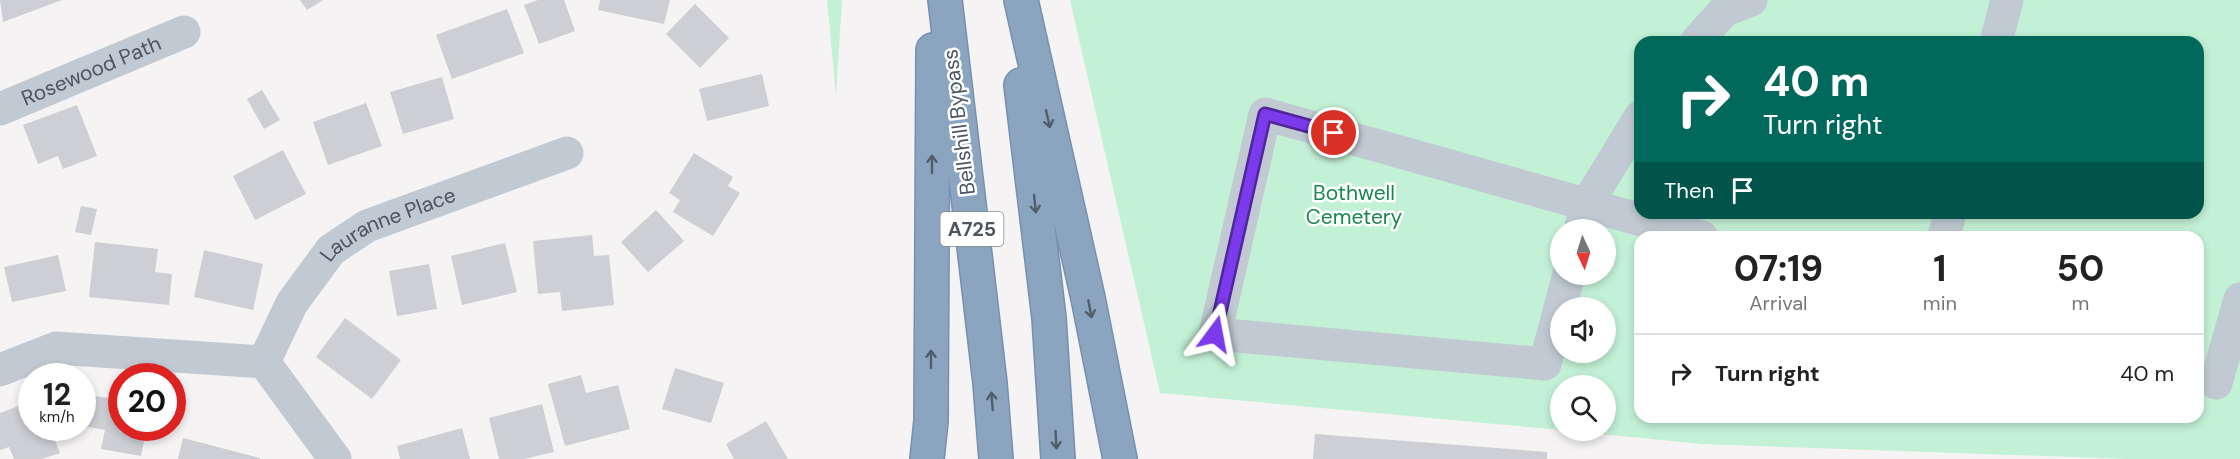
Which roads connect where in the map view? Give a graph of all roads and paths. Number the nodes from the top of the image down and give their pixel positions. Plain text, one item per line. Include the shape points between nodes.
1 (933, 0) edge
2 (945, 0) edge
3 (1012, 0) edge
4 (1021, 0) edge
5 (1751, 0) edge
6 (2007, 0) edge
7 (184, 32) dead end
8 (1701, 36) edge
9 (1998, 36) edge
10 (0, 109) edge
11 (1634, 128) edge
12 (567, 153) dead end
13 (1584, 217) edge
14 (1667, 231) edge
15 (2240, 300) edge
16 (1550, 345) edge
17 (264, 362) junction
18 (0, 370) edge
19 (2218, 383) edge
20 (335, 459) edge
21 (927, 459) edge
22 (996, 459) edge
23 (1058, 459) edge
24 (1120, 459) edge

21 -> 1 highway via 931,409
22 -> 2 highway, Bellshill Bypass / A725
3 -> 23 highway via 1049,318
4 -> 24 highway
5 - 8 street via 1724,11
6 - 9 street
7 - 10 street, Rosewood Path
11 - 13 street
12 - 17 street, Lauranne Place via 367,226 331,250 292,303
13 - 14 street
13 - 16 street via 1265,114 1215,334 1545,364
15 - 19 street
17 - 18 street via 56,348
17 - 20 street

